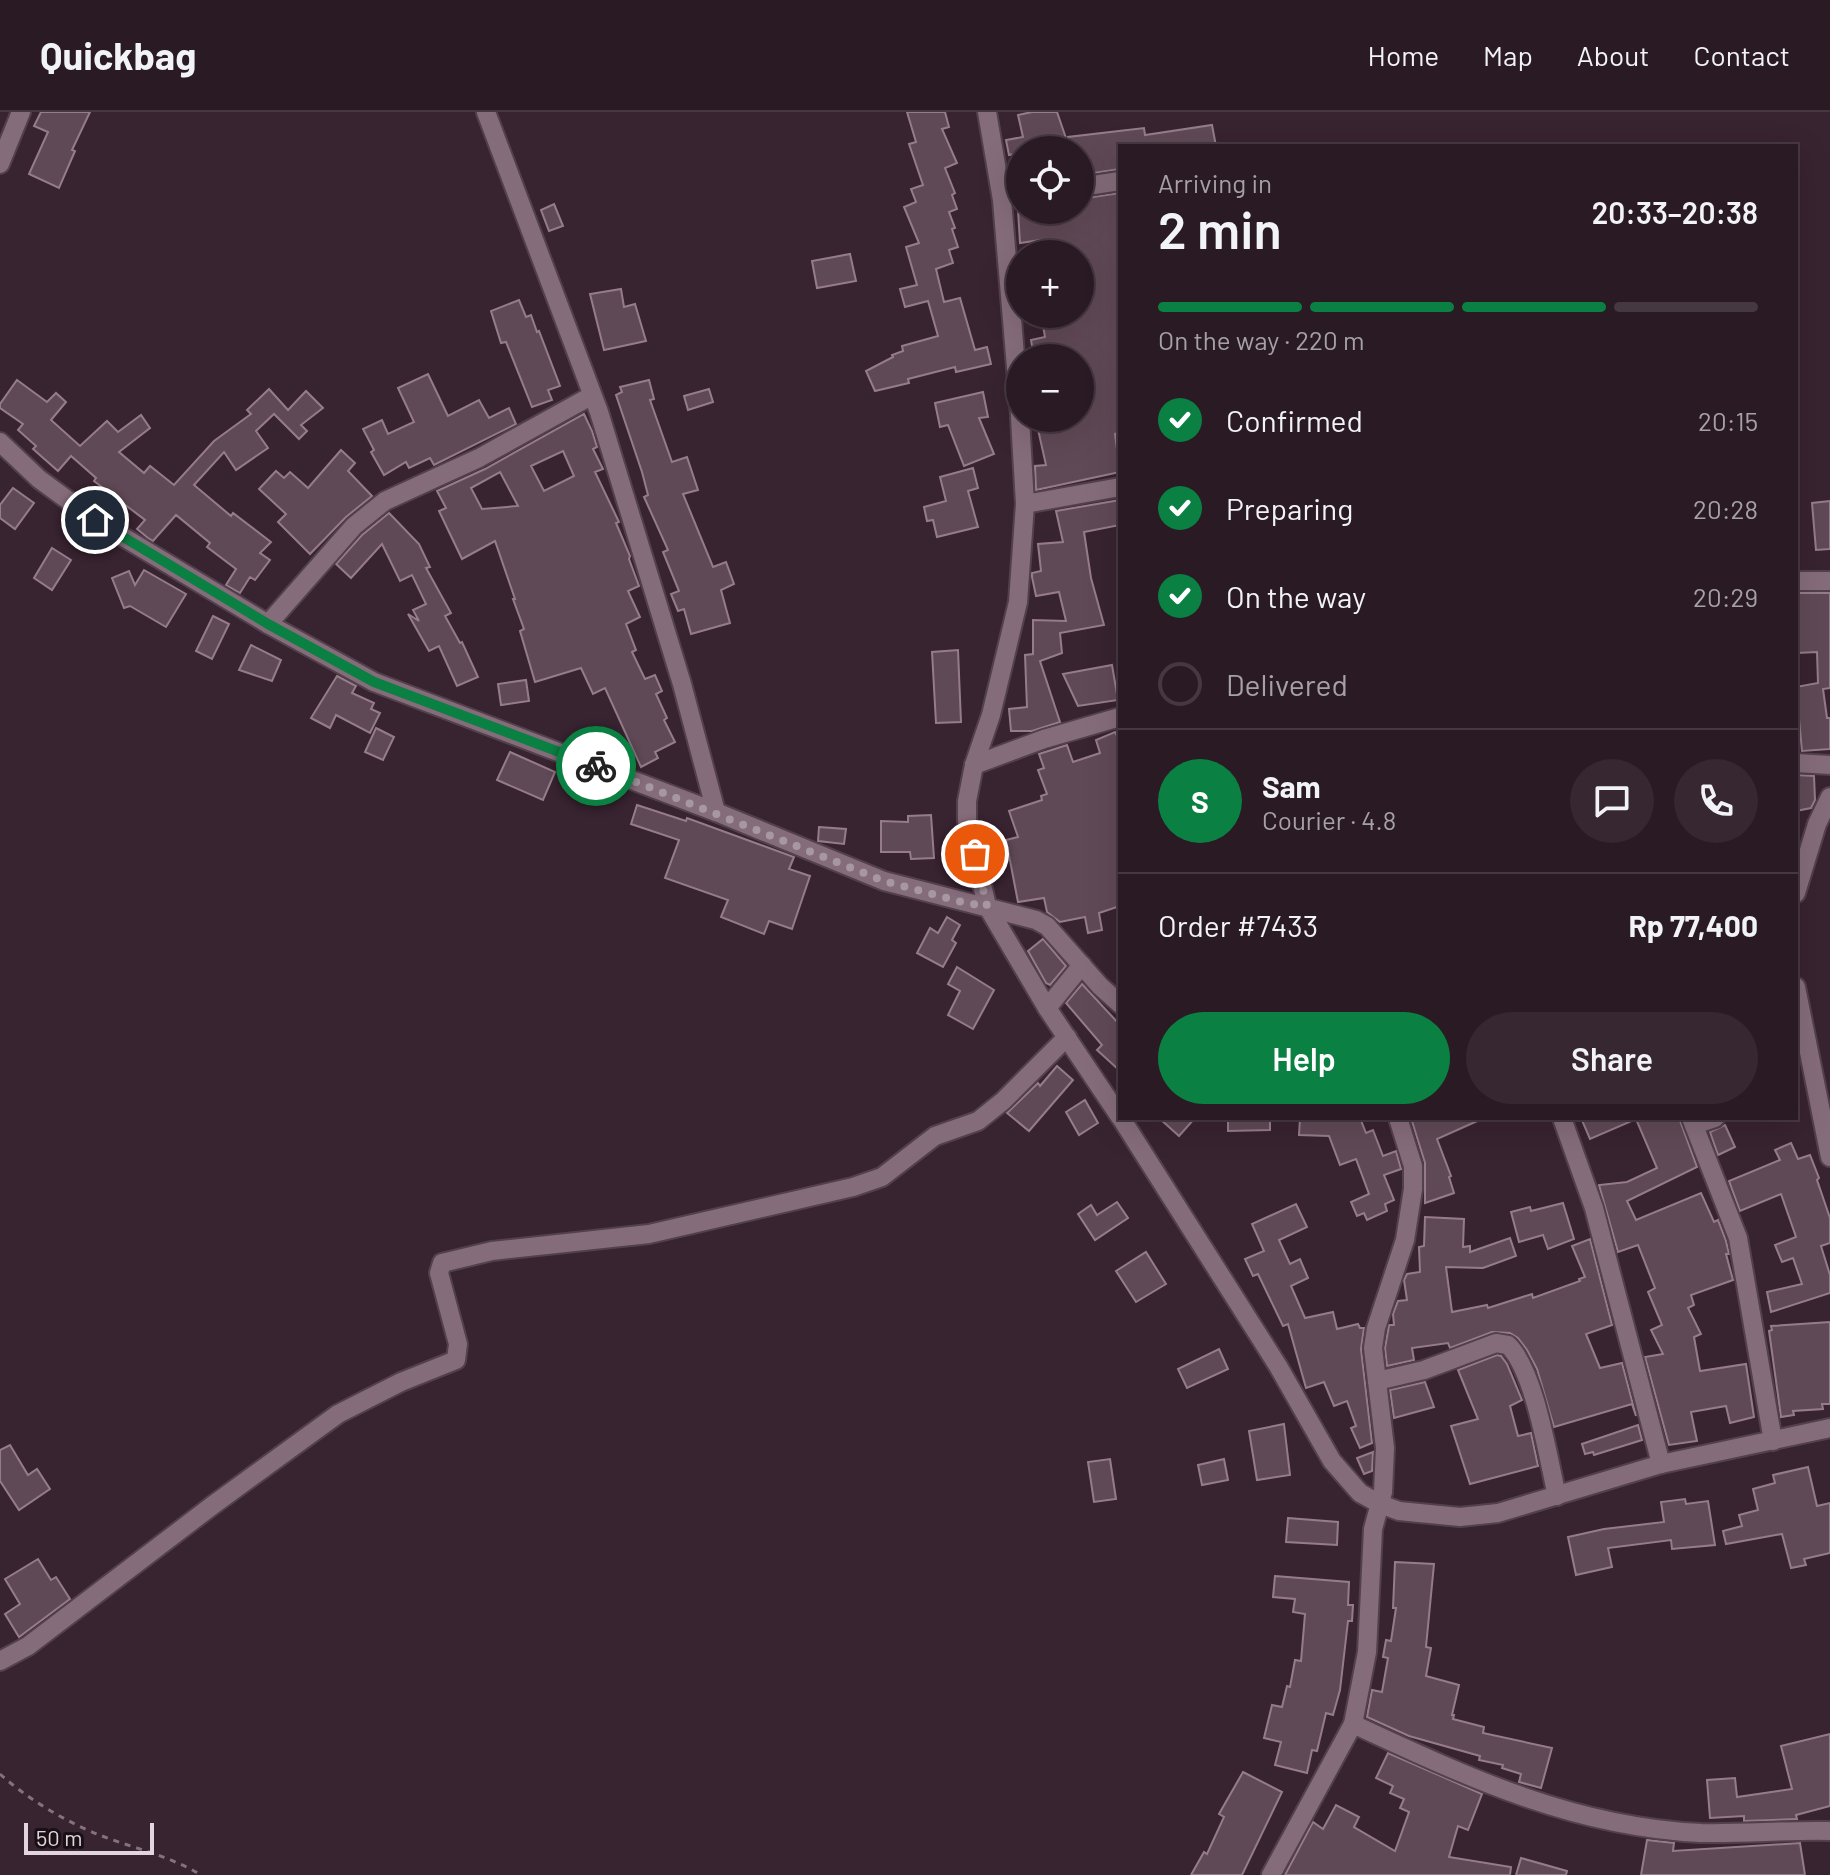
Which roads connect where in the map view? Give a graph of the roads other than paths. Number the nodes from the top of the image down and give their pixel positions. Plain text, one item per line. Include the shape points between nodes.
1 (21, 112) edge
2 (486, 112) edge
3 (987, 112) edge
4 (0, 164) edge
5 (1006, 181) edge
6 (1118, 181) edge
7 (1094, 185) edge
8 (1012, 224) edge
9 (1017, 344) edge
10 (591, 396) junction
11 (1021, 432) edge
12 (0, 442) edge
13 (1118, 487) edge
14 (1025, 504) junction
15 (1798, 581) edge
16 (1830, 581) edge
17 (268, 624) junction
18 (1118, 718) edge
19 (1798, 763) edge
20 (974, 765) junction
21 (1830, 765) edge
22 (1830, 797) edge
23 (716, 812) junction
24 (1798, 886) edge
25 (977, 904) junction
26 (1082, 965) junction
27 (1118, 1002) edge
28 (1047, 1008) junction
29 (1798, 1009) edge
30 (1067, 1037) junction
31 (1805, 1087) edge
32 (1118, 1114) edge
33 (1122, 1120) edge
34 (1399, 1120) edge
35 (1563, 1120) edge
36 (1693, 1122) edge
37 (1830, 1157) edge
38 (1377, 1381) junction
39 (1830, 1428) edge
40 (1773, 1441) junction
41 (1661, 1464) junction
42 (1557, 1496) junction
43 (1377, 1516) junction
44 (0, 1661) edge
45 (1353, 1724) junction
46 (1830, 1831) edge
47 (1271, 1875) edge

1 - 4 street
2 - 10 street
3 - 5 street
6 - 7 street
8 - 9 street
10 - 17 street via 479,458 385,501 354,526
10 - 23 street via 682,684
11 - 14 street
12 - 17 street via 69,503
13 - 14 street
14 - 20 street via 1018,602
15 - 16 street
17 - 23 street via 374,682
18 - 20 street
19 - 21 street
20 - 25 street via 967,821
22 - 24 street
23 - 25 street via 884,881
25 - 26 street via 1047,926
25 - 28 street
26 - 27 street
26 - 28 street
28 - 30 street
29 - 31 street
30 - 32 street
30 - 44 street via 978,1121 935,1136 882,1177 649,1234 492,1251 442,1263 439,1273 458,1344 456,1360 338,1414 28,1646
31 - 37 street
33 - 43 street via 1332,1461
34 - 38 street via 1413,1166 1411,1213 1376,1328
35 - 41 street via 1594,1208
36 - 40 street via 1738,1238
38 - 42 street via 1496,1343 1508,1345 1532,1394
38 - 43 street via 1385,1448
39 - 40 street
40 - 41 street
41 - 42 street
42 - 43 street via 1498,1513 1460,1517 1399,1511
43 - 45 street via 1367,1652
45 - 46 street via 1472,1778 1583,1817 1701,1833
45 - 47 street

